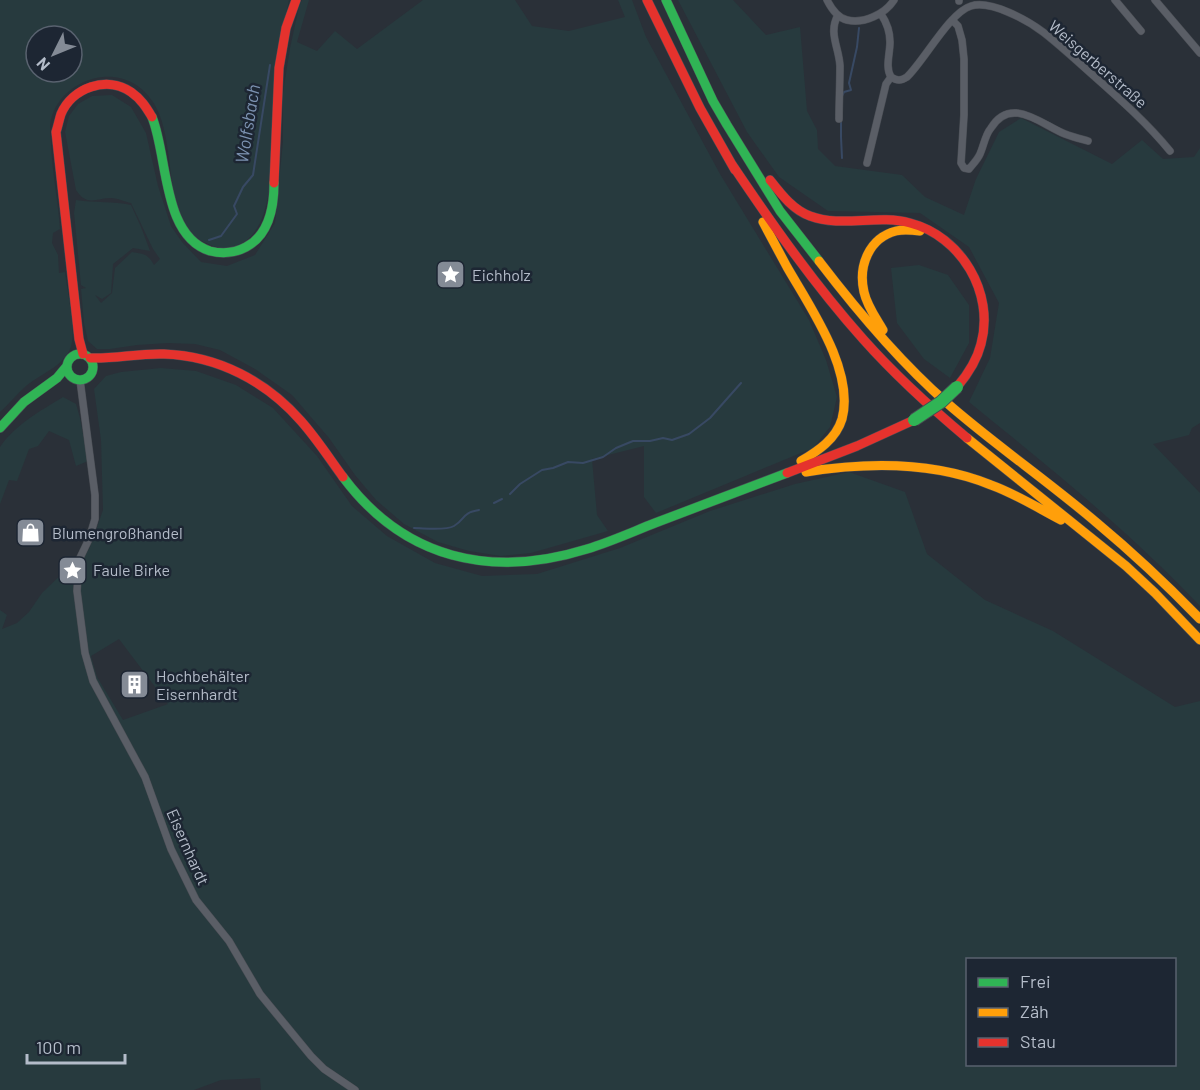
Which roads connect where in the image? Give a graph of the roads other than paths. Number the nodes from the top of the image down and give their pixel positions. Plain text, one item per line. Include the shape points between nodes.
1 (296, 0) edge
2 (647, 0) edge
3 (666, 0) edge
4 (827, 0) edge
5 (894, 0) edge
6 (1115, 0) edge
7 (1155, 0) edge
8 (881, 14) junction
9 (838, 15) junction
10 (952, 20) junction
11 (1141, 31) dead end
12 (1200, 53) edge
13 (891, 77) junction
14 (838, 119) dead end
15 (727, 125) junction
16 (1088, 141) dead end
17 (1170, 151) dead end
18 (731, 163) junction
19 (867, 163) dead end
20 (934, 233) junction
21 (897, 355) junction
22 (85, 358) junction
23 (73, 374) junction
24 (0, 428) edge
25 (772, 479) junction
26 (1086, 533) junction
27 (1200, 619) edge
28 (1200, 640) edge
29 (355, 1090) edge

1 - 22 main road via 279,68 272,210 259,238 242,249 212,252 196,245 182,230 173,209 153,118 134,93 115,85 96,85 78,92 65,105 56,132 79,339
2 - 18 main road
3 - 15 main road
4 - 9 street
5 - 8 street
6 - 11 street
7 - 12 street
8 - 9 street via 857,20
8 - 13 street via 889,30
9 - 14 street via 833,32 840,63
10 - 13 street, Weisgerberstraße via 907,77
10 - 16 street via 958,26 964,59 964,168 969,169 980,155 996,121 1015,112
10 - 17 street, Weisgerberstraße via 969,6 988,6 1043,32 1133,110
13 - 19 street
15 - 20 main road via 780,194 800,211 838,221 907,221
15 - 21 main road via 780,211
18 - 25 main road via 822,329 838,366 844,393 843,416 831,439
18 - 26 main road via 804,268 888,366 982,450
20 - 21 main road via 916,230 885,235 863,263 865,298
20 - 25 main road, bridge via 955,249 971,269 981,292 984,331 968,374 940,402 914,420
21 - 27 main road via 947,403 1137,558
22 - 23 main road via 70,358
22 - 23 main road via 91,375 86,379
22 - 25 main road via 142,353 183,355 223,365 254,381 295,412 362,500 389,525 429,547 474,561 530,562 569,555
23 - 24 main road via 57,378 24,402
23 - 29 street, Eisernhardt via 95,495 95,519 79,560 77,591 93,681 145,777 171,849 196,900 229,941 260,994 310,1056
25 - 26 main road via 849,465 894,464 943,470 1016,496
26 - 28 main road via 1128,568

